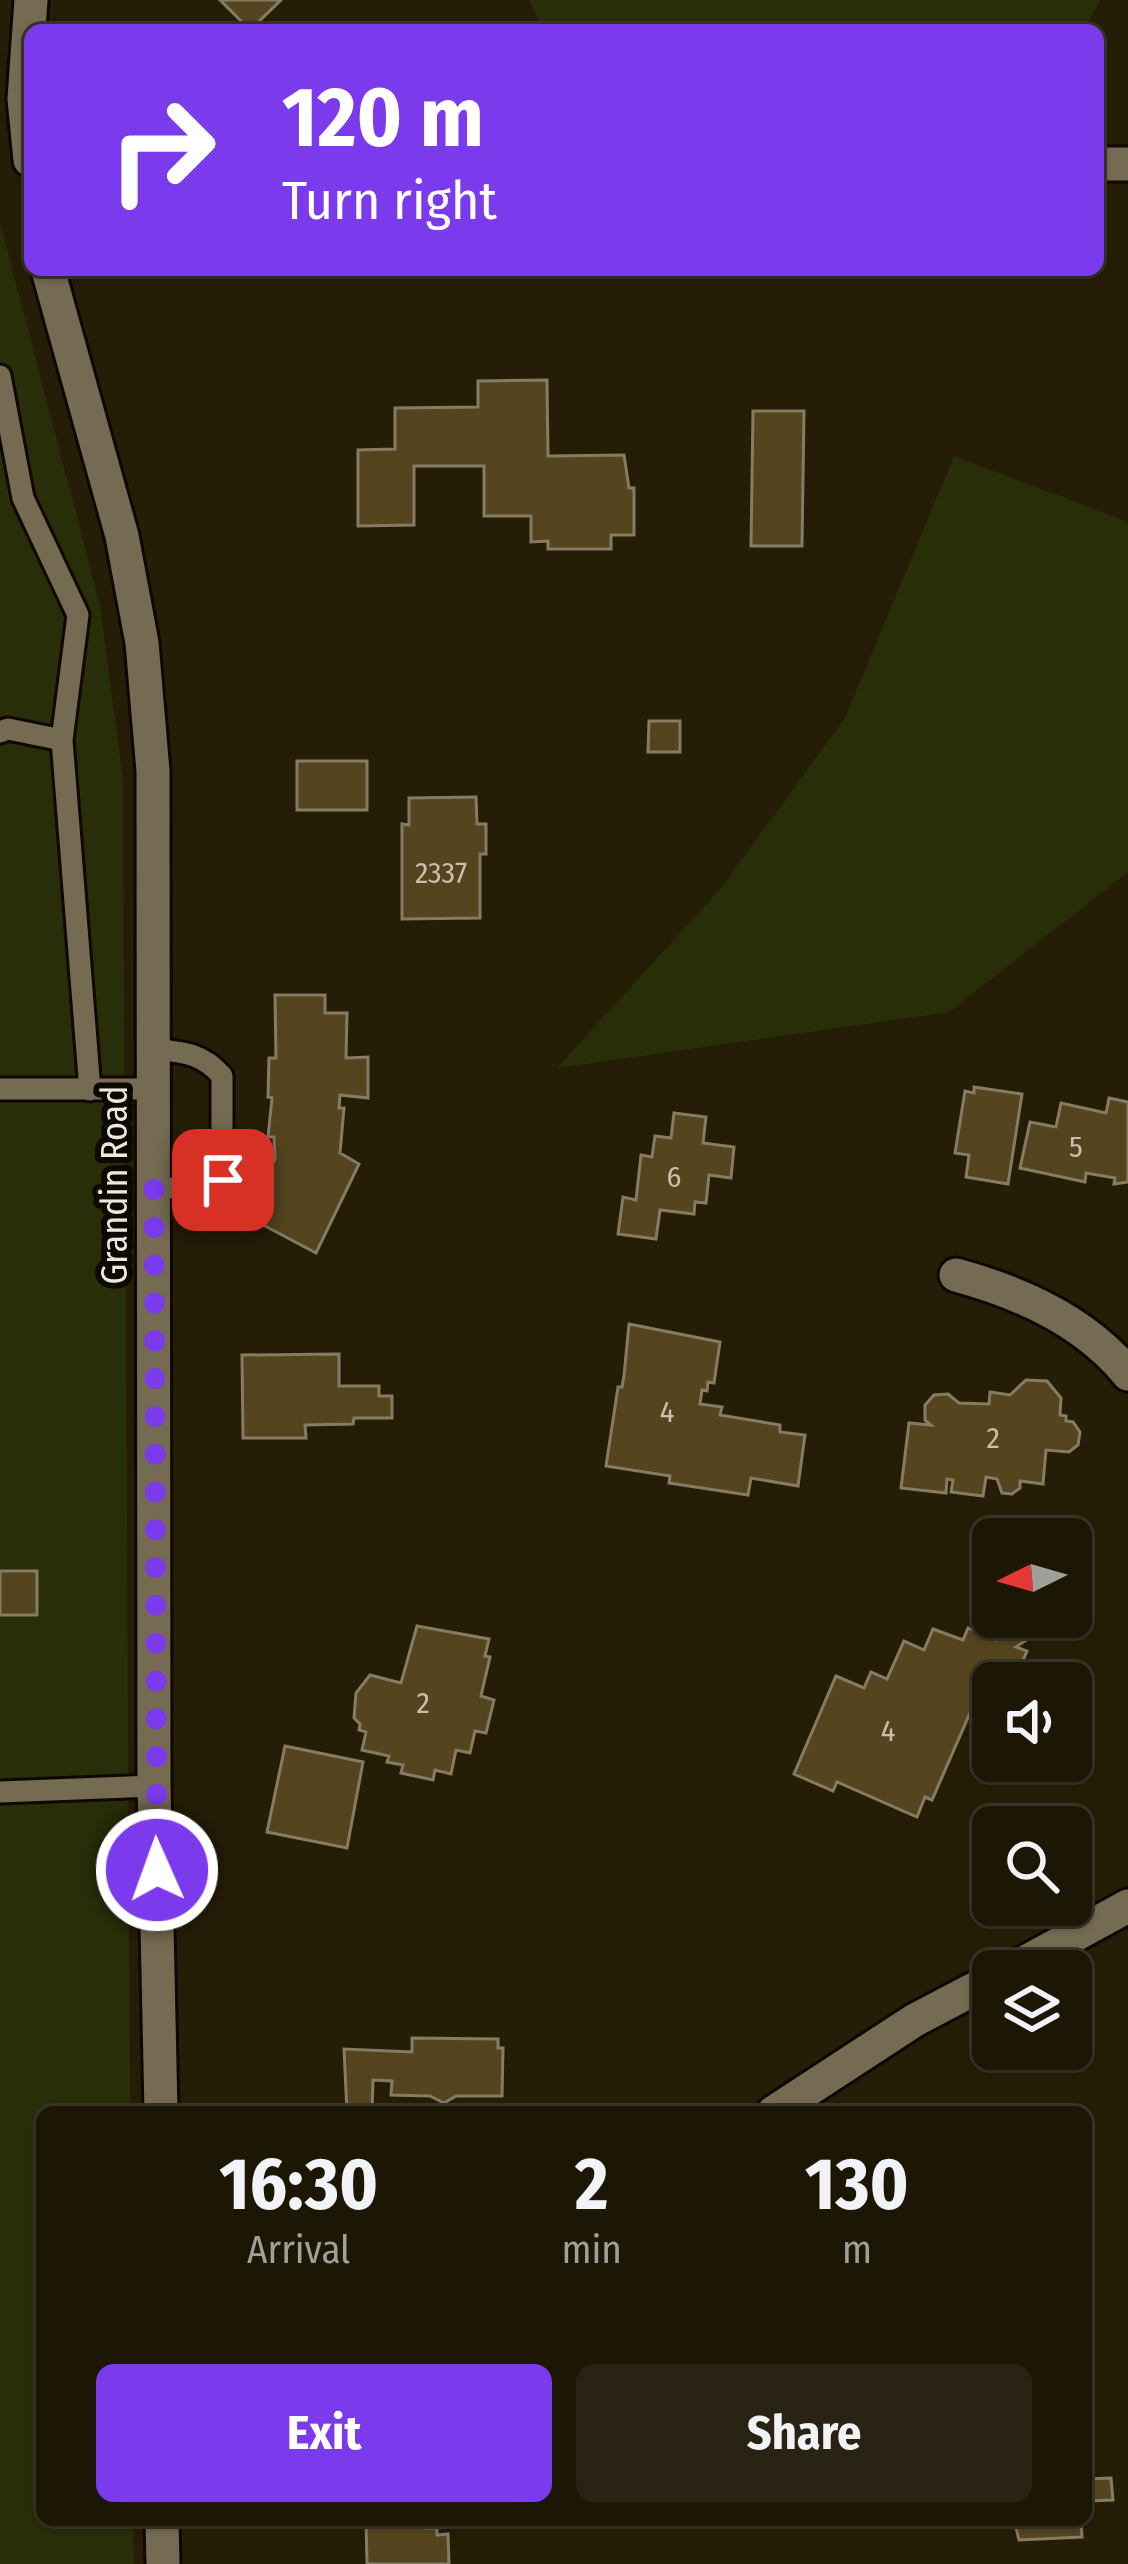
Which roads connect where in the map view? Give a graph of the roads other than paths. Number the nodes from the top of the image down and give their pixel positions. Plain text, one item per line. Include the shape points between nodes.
1 (50, 276) edge
2 (0, 376) edge
3 (5, 413) edge
4 (0, 732) edge
5 (62, 740) junction
6 (153, 1049) junction
7 (0, 1089) edge
8 (153, 1089) junction
9 (90, 1090) junction
10 (154, 1188) junction
11 (956, 1275) dead end
12 (1128, 1373) edge
13 (154, 1786) junction
14 (0, 1792) edge
15 (1128, 1906) edge
16 (1048, 1950) edge
17 (972, 1990) edge
18 (160, 2106) edge
19 (784, 2106) edge
20 (162, 2526) edge
21 (163, 2564) edge

1 - 6 street, Grandin Road via 122,536 142,643 153,771
2 - 3 lane
3 - 5 lane via 23,498 78,615
4 - 5 lane
5 - 9 lane
6 - 8 street, Grandin Road
6 - 10 lane via 188,1052 222,1076 223,1180
7 - 9 lane
8 - 9 lane
8 - 10 street, Grandin Road
10 - 13 street, Grandin Road
11 - 12 street via 1049,1310
13 - 14 lane
13 - 18 street, Grandin Road
15 - 16 street
17 - 19 street
20 - 21 street

